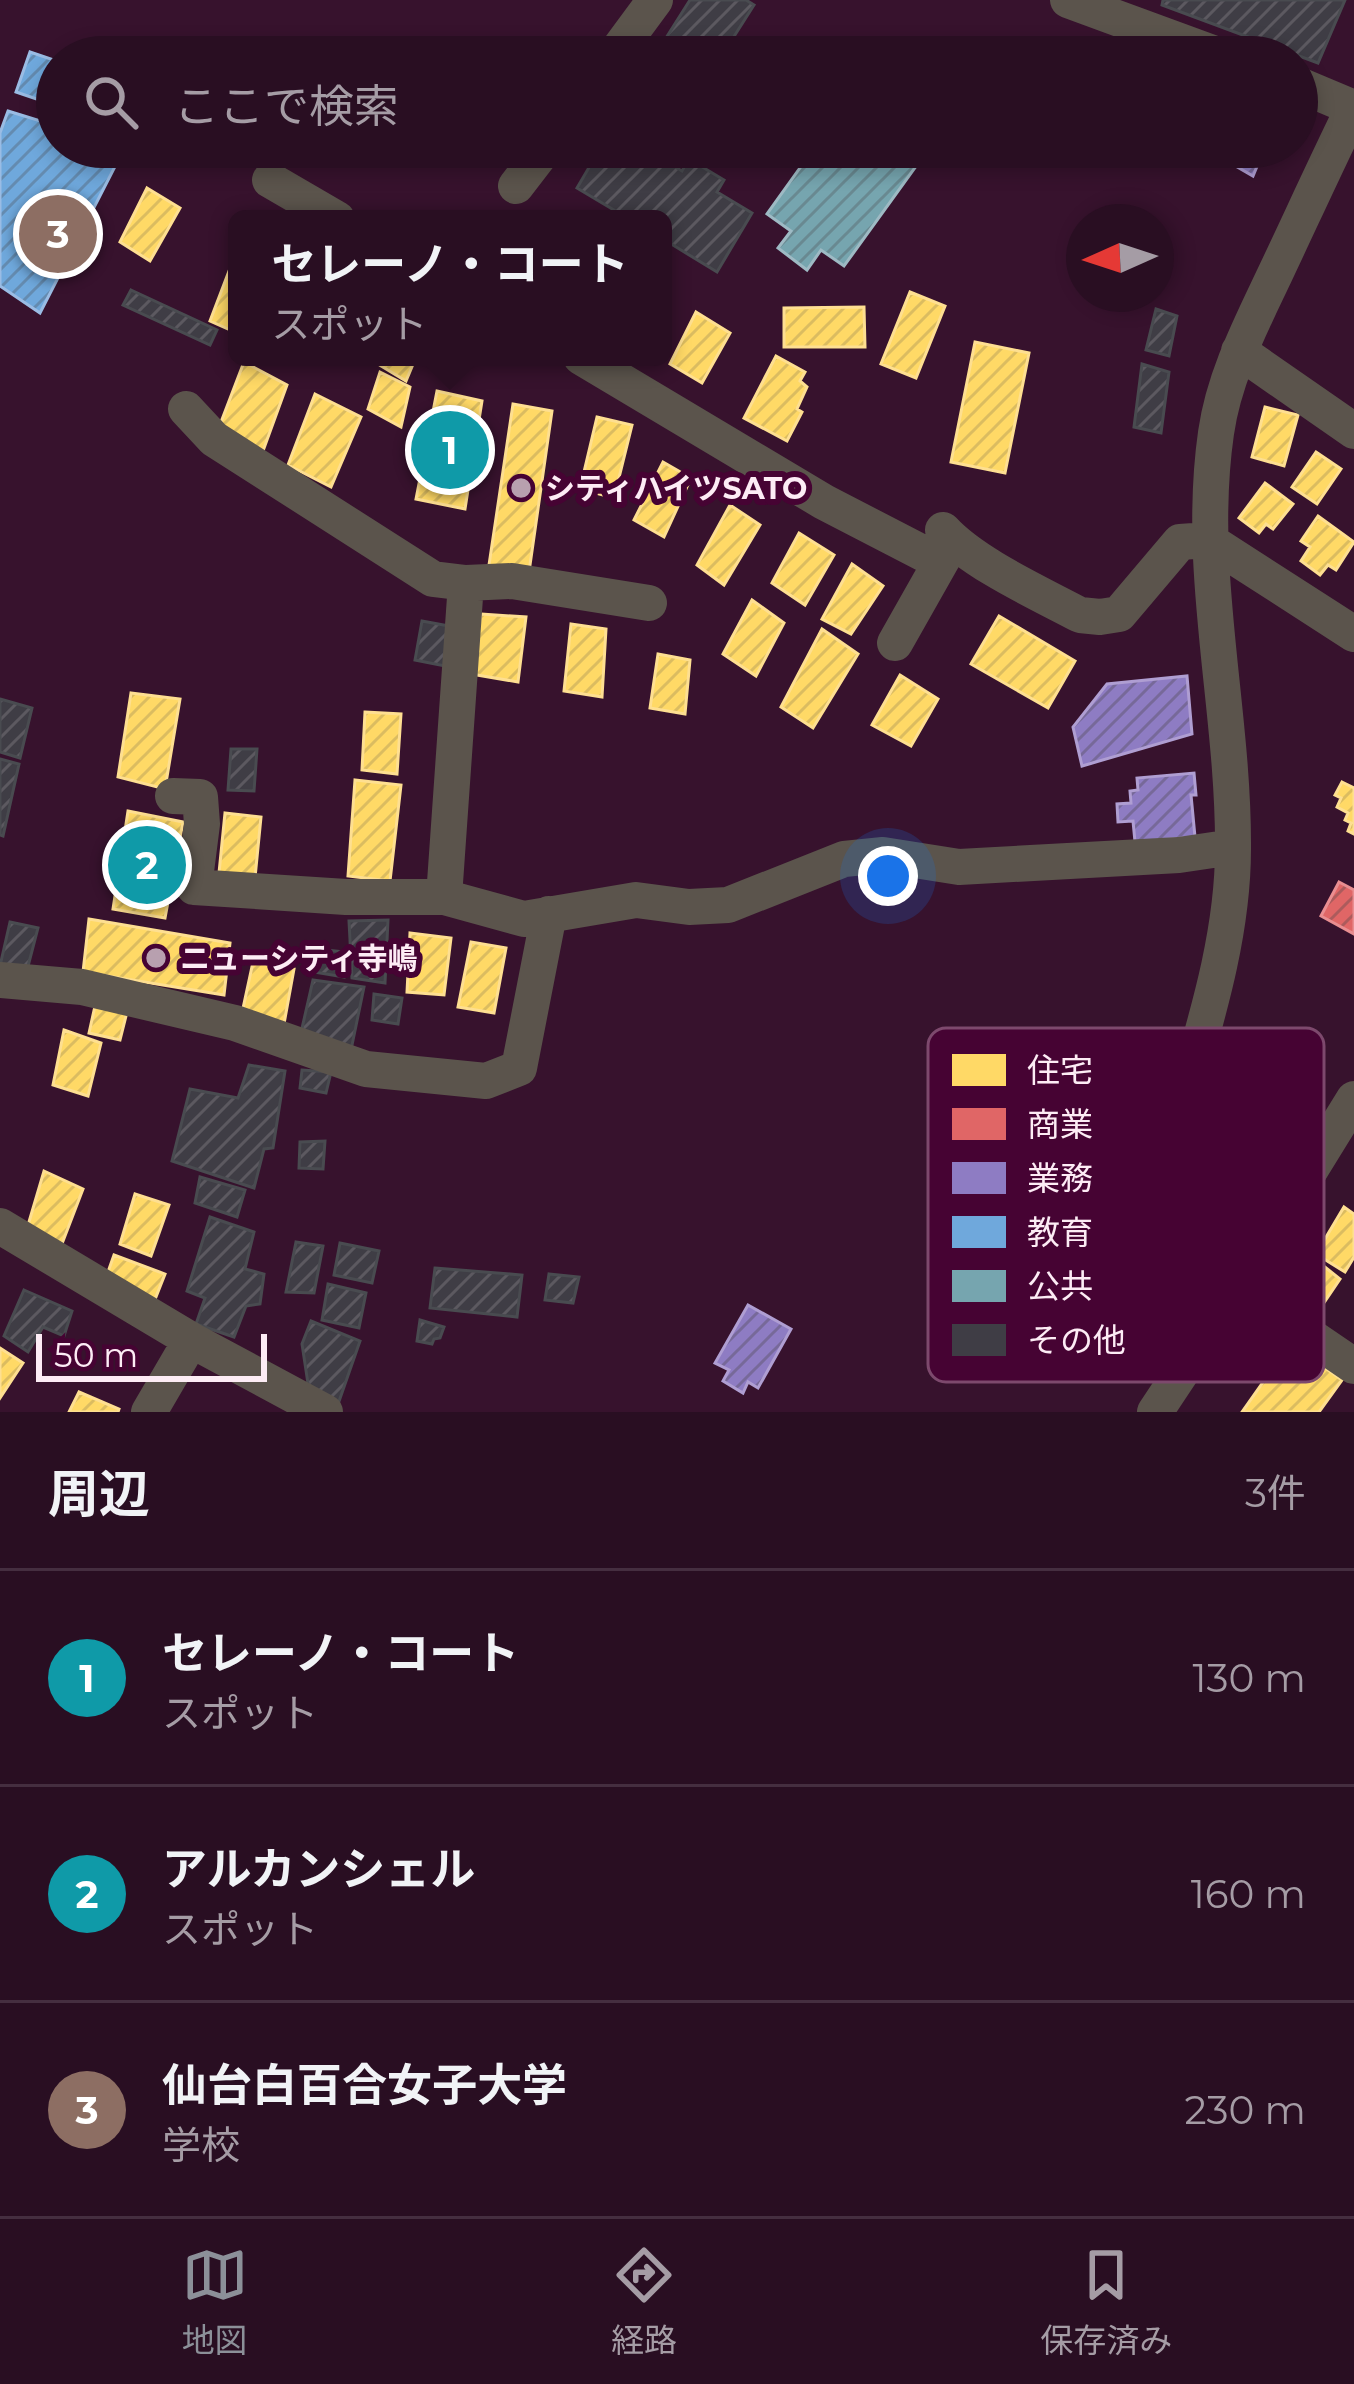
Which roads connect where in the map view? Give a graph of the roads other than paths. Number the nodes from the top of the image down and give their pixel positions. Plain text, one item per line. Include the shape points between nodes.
1 (655, 0) edge
2 (1068, 0) edge
3 (628, 36) edge
4 (1166, 36) edge
5 (1318, 93) edge
6 (1354, 108) edge
7 (530, 168) edge
8 (270, 180) dead end
9 (517, 186) dead end
10 (322, 210) edge
11 (1239, 351) junction
12 (596, 366) edge
13 (186, 410) dead end
14 (1354, 430) edge
15 (1208, 540) junction
16 (945, 544) junction
17 (466, 583) junction
18 (650, 603) dead end
19 (1354, 634) edge
20 (895, 643) dead end
21 (172, 796) dead end
22 (1233, 847) junction
23 (444, 896) junction
24 (550, 914) junction
25 (0, 980) edge
26 (1201, 1028) edge
27 (1354, 1099) edge
28 (1324, 1148) edge
29 (0, 1226) edge
30 (191, 1340) junction
31 (1324, 1346) edge
32 (1354, 1366) edge
33 (1175, 1382) edge
34 (149, 1412) edge
35 (325, 1412) edge
36 (1155, 1412) edge

1 - 3 street
2 - 4 street
5 - 6 street
6 - 11 street
7 - 9 street
8 - 10 street
11 - 14 street
11 - 15 street via 1216,428
12 - 16 street via 824,502
13 - 17 street via 214,439 433,579
15 - 16 street via 1180,542 1119,614 1100,617 1080,615
15 - 19 street
15 - 22 street
16 - 20 street
17 - 18 street via 512,581
17 - 23 street
21 - 23 street via 200,797 194,886
22 - 24 street via 959,867 883,855 844,859 728,905 636,900
22 - 26 street via 1223,941
23 - 24 street via 524,919
24 - 25 street via 519,1068 486,1081 366,1069 236,1023 82,987
27 - 28 street
29 - 30 street
30 - 34 street
30 - 35 street
31 - 32 street
33 - 36 street

